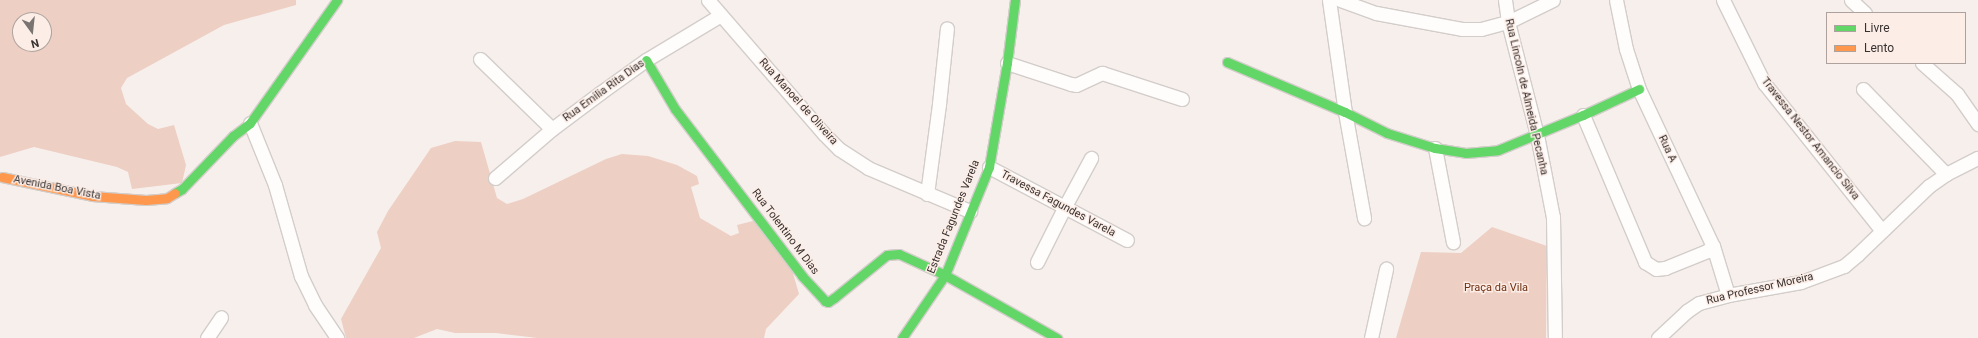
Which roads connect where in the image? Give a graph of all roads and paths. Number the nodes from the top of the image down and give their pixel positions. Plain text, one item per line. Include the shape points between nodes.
1 (337, 0) edge
2 (708, 0) edge
3 (1015, 0) edge
4 (1329, 0) edge
5 (1340, 0) edge
6 (1505, 0) edge
7 (1553, 0) edge
8 (1616, 0) edge
9 (1723, 0) edge
10 (1851, 0) edge
11 (1864, 12) edge
12 (721, 15) junction
13 (1508, 22) junction
14 (947, 28) dead end
15 (480, 59) dead end
16 (646, 60) junction
17 (1227, 62) dead end
18 (1007, 63) junction
19 (1923, 64) edge
20 (1639, 89) junction
21 (1864, 89) dead end
22 (1182, 99) dead end
23 (1344, 112) junction
24 (1583, 116) junction
25 (250, 123) junction
26 (1978, 124) edge
27 (552, 129) junction
28 (1537, 135) junction
29 (1436, 148) junction
30 (1091, 158) dead end
31 (1978, 158) edge
32 (989, 167) junction
33 (1946, 174) junction
34 (2, 177) dead end
35 (495, 178) dead end
36 (927, 194) junction
37 (1064, 208) junction
38 (970, 211) junction
39 (1364, 218) dead end
40 (1882, 230) junction
41 (1127, 240) dead end
42 (1453, 242) dead end
43 (1713, 246) junction
44 (1037, 262) dead end
45 (1386, 269) dead end
46 (945, 275) junction
47 (1728, 295) junction
48 (221, 318) dead end
49 (207, 338) edge
50 (337, 338) edge
51 (902, 338) edge
52 (1057, 338) edge
53 (1370, 338) edge
54 (1555, 338) edge
55 (1658, 338) edge

1 - 25 street, Avenida Boa Vista via 276,90
2 - 12 street, Rua Manoel de Oliveira
3 - 18 street, Estrada Fagundes Varela
4 - 23 street
5 - 13 street via 1376,13 1448,28 1481,29
6 - 13 street, Rua Lincoln de Almeida Pecanha
7 - 13 street
8 - 20 street, Rua A via 1626,49
9 - 40 street, Travessa Nestor Amancio Silva via 1764,83
10 - 11 street
12 - 16 street, Rua Emilia Rita Dias
12 - 36 street, Rua Manoel de Oliveira via 839,149 868,168
13 - 28 street, Rua Lincoln de Almeida Pecanha
14 - 36 street
15 - 27 street
16 - 27 street, Rua Emilia Rita Dias
16 - 46 street, Rua Tolentino M Dias via 675,109 802,276 825,301 830,301 887,255 894,253
17 - 23 street
18 - 22 street via 1076,85 1102,72
18 - 32 street, Estrada Fagundes Varela
19 - 26 street via 1957,94
20 - 24 street
20 - 43 street, Rua A
21 - 33 street
23 - 29 street via 1387,133
23 - 39 street
24 - 28 street
24 - 43 street via 1645,262 1656,269 1665,268 1707,251
25 - 34 street, Avenida Boa Vista via 233,136 182,189 167,198 146,200 92,196
25 - 50 street via 274,185 301,276 315,305
27 - 35 street, Rua Emilia Rita Dias
28 - 29 street via 1498,150 1466,153
28 - 54 street, Rua Lincoln de Almeida Pecanha via 1553,216
29 - 42 street
30 - 37 street
31 - 33 street, Rua Professor Moreira
32 - 37 street, Travessa Fagundes Varela
32 - 38 street, Estrada Fagundes Varela
33 - 40 street, Rua Professor Moreira via 1912,201
36 - 38 street, Rua Manoel de Oliveira
37 - 41 street, Travessa Fagundes Varela
37 - 44 street
38 - 46 street, Estrada Fagundes Varela
40 - 47 street, Rua Professor Moreira via 1844,266 1801,282
43 - 47 street, Rua A
45 - 53 street
46 - 51 street, Estrada Fagundes Varela
46 - 52 street
47 - 55 street, Rua Professor Moreira via 1699,304 1687,311
48 - 49 street

